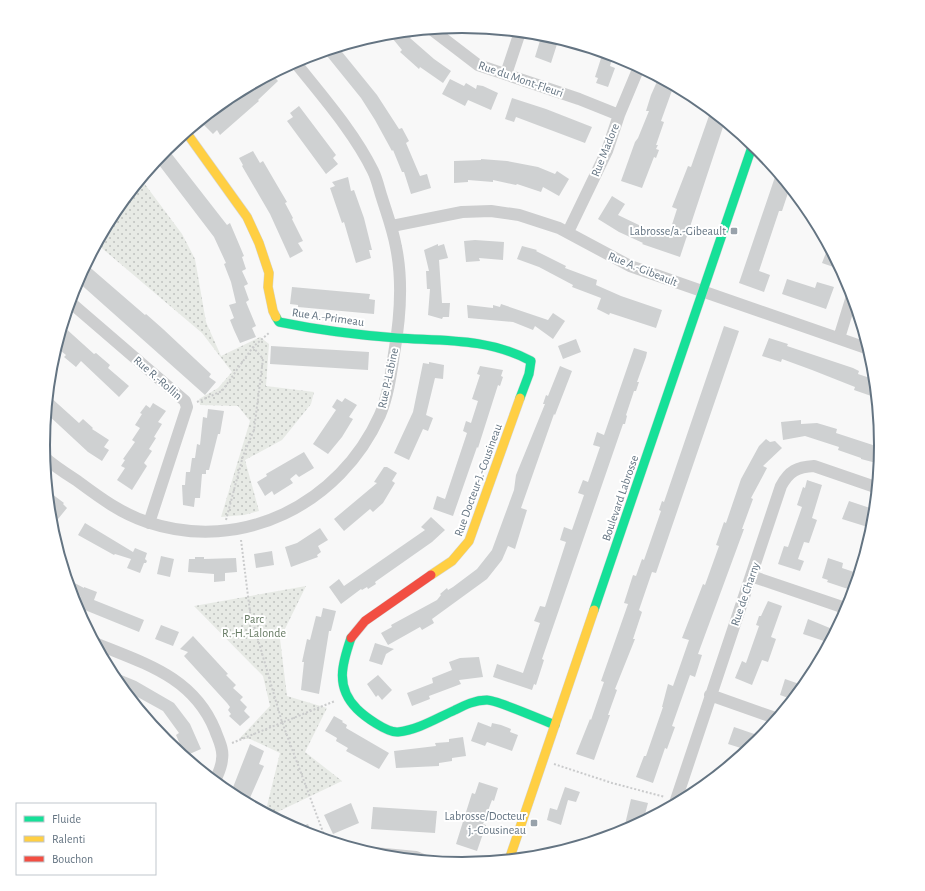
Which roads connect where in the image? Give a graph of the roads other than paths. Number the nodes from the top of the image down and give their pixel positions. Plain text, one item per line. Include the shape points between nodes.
1 (437, 34) edge
2 (518, 37) edge
3 (299, 67) edge
4 (637, 72) edge
5 (506, 74) junction
6 (619, 115) junction
7 (189, 137) edge
8 (751, 151) edge
9 (392, 226) junction
10 (568, 232) junction
11 (703, 292) junction
12 (850, 304) edge
13 (75, 306) edge
14 (397, 338) junction
15 (839, 338) junction
16 (863, 346) edge
17 (51, 463) edge
18 (872, 486) edge
19 (149, 523) junction
20 (751, 576) junction
21 (842, 607) edge
22 (102, 646) edge
23 (710, 695) junction
24 (773, 717) edge
25 (555, 725) junction
26 (217, 777) edge
27 (677, 798) edge
28 (512, 854) edge

1 - 5 street, Rue du Mont-Fleuri via 478,65
2 - 5 street
3 - 9 street, Rue P.-Labine via 354,140 374,172
4 - 6 street, Rue Madore
5 - 6 street, Rue du Mont-Fleuri via 579,98
6 - 10 street, Rue Madore via 607,151
7 - 14 street, Rue A.-Primeau via 247,217 259,243 268,272 273,311 280,322 307,328
8 - 11 street, Boulevard Labrosse
9 - 10 street, Rue A.-Gibeault via 462,212 491,211 519,215
9 - 14 street, Rue P.-Labine via 397,249 400,289
10 - 11 street, Rue A.-Gibeault via 630,266
11 - 15 street, Rue A.-Gibeault
11 - 25 street, Boulevard Labrosse
12 - 15 street
13 - 19 street, Rue R.-Rollin via 184,401 187,407
14 - 19 street, Rue P.-Labine via 390,379 380,414 351,464 323,491 274,519 239,530 208,533
14 - 25 street, Rue Docteur-J.-Cousineau via 463,341 502,347 531,361 529,374 469,541 452,561 365,621 352,636 342,668 341,680 346,696 360,712 377,724 397,732 422,725 472,702 488,700
15 - 16 street, Rue A.-Gibeault
17 - 19 street, Rue P.-Labine via 119,511
18 - 20 street, Rue de Charny via 814,466 793,470 781,486
20 - 21 street
20 - 23 street, Rue de Charny
22 - 26 street via 164,671 198,699 222,747 222,759
23 - 24 street
23 - 27 street, Rue de Charny
25 - 28 street, Boulevard Labrosse

